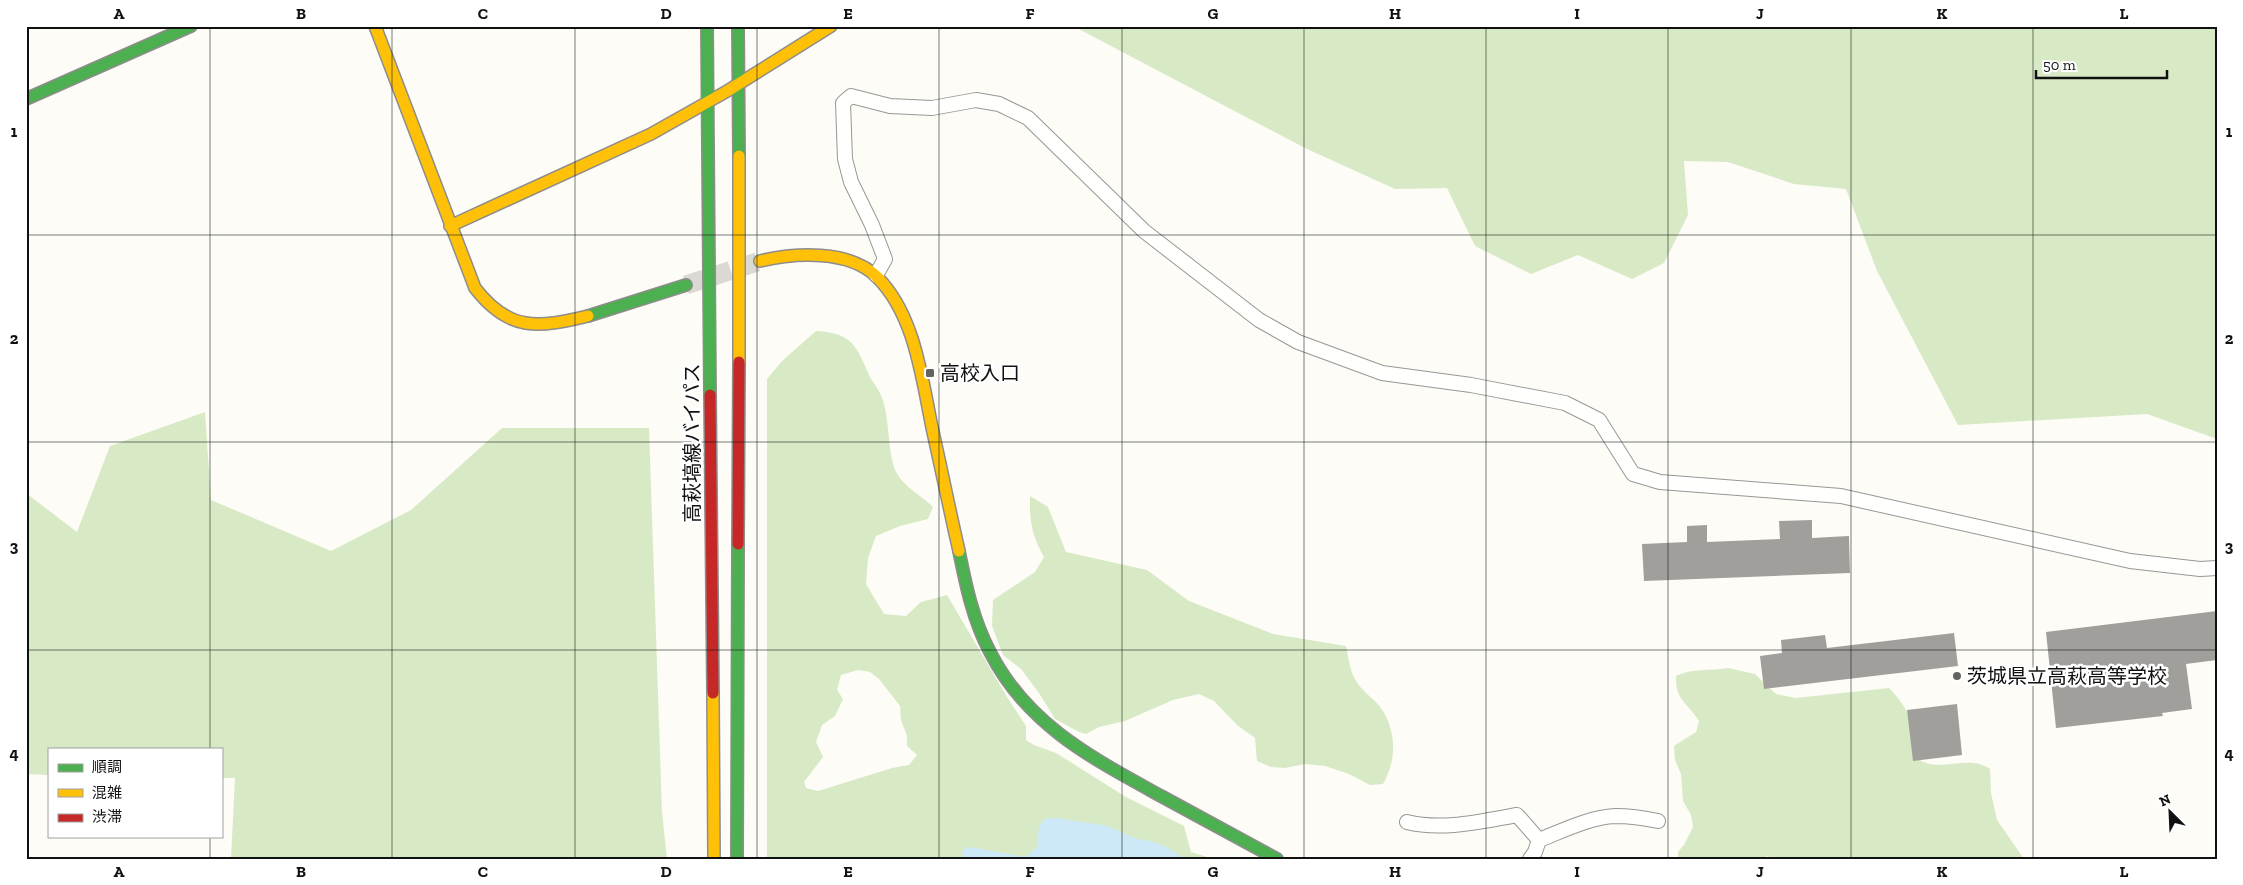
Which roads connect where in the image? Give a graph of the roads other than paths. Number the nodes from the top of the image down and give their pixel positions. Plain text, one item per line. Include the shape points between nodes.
1 (191, 26) edge
2 (375, 26) edge
3 (707, 26) edge
4 (738, 26) edge
5 (831, 26) edge
6 (739, 84) junction
7 (26, 100) edge
8 (708, 103) junction
9 (450, 226) junction
10 (760, 261) tunnel mouth
11 (876, 275) junction
12 (686, 286) tunnel mouth
13 (2217, 568) edge
14 (1658, 821) dead end
15 (1407, 822) dead end
16 (1539, 840) junction
17 (714, 859) edge
18 (737, 859) edge
19 (1277, 859) edge
20 (1530, 859) edge

1 - 7 street
2 - 9 street
3 - 8 street, 高萩塙線バイパス
4 - 6 street
5 - 6 street
6 - 8 street
6 - 18 street
8 - 9 street via 624,148
8 - 17 street, 高萩塙線バイパス
9 - 12 street via 475,288 486,303 508,319 524,324 542,326 567,322
10 - 11 street via 790,254 822,254 847,261
11 - 13 street via 885,259 851,182 845,159 843,103 851,96 890,106 932,108 976,100 999,104 1028,118 1144,231 1259,320 1298,342 1382,373 1471,385 1565,404 1599,420 1633,474 1660,482 1841,496 2130,561
11 - 19 street via 906,321 916,352 972,612 990,653 1012,687 1062,738 1097,761
14 - 16 street via 1613,816
15 - 16 street via 1437,825 1517,816
16 - 20 street

